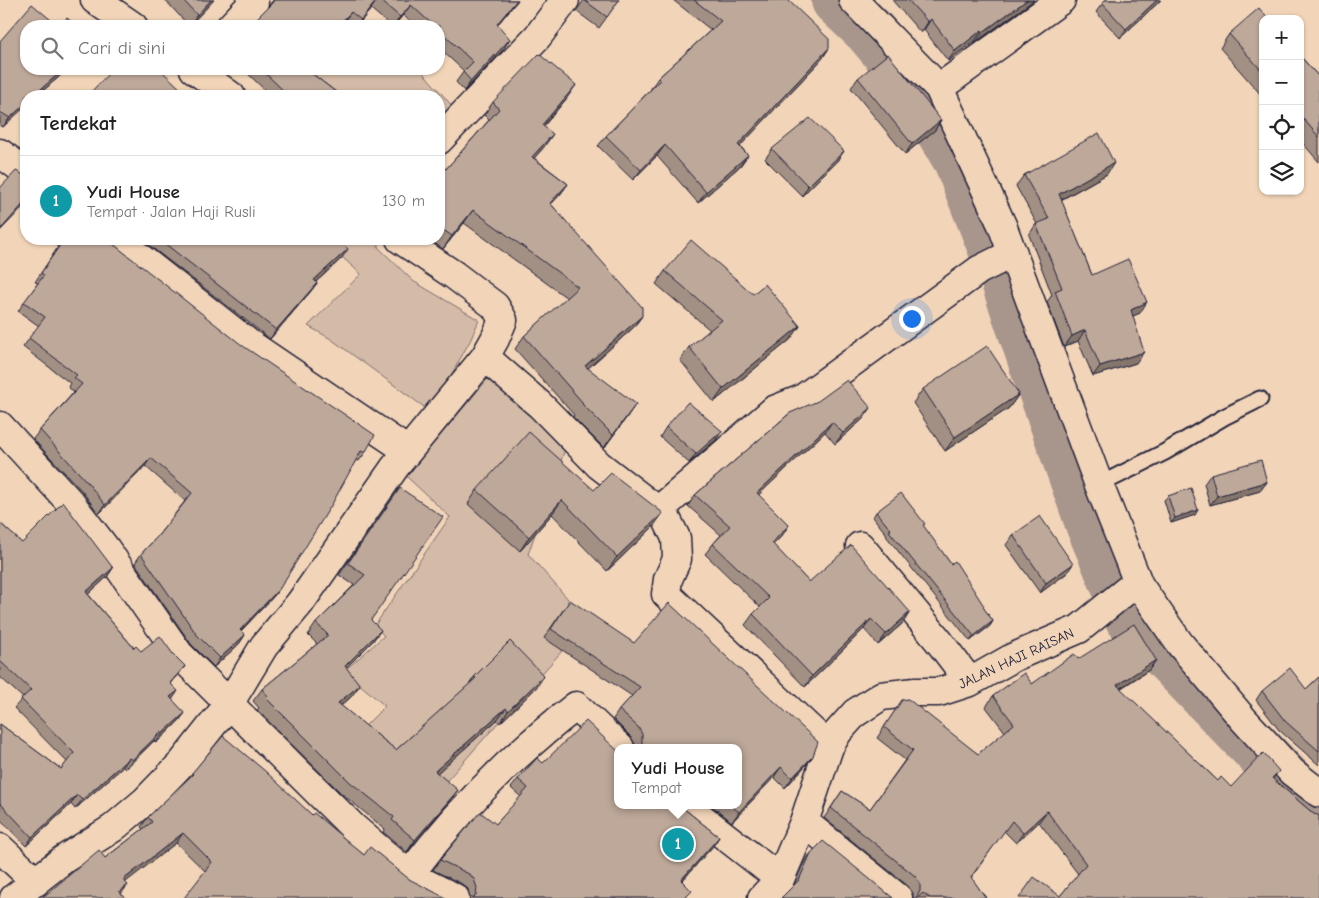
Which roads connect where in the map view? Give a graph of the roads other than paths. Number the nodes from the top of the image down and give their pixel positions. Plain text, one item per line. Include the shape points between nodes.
1 (95, 0) edge
2 (565, 0) edge
3 (854, 0) edge
4 (1061, 0) edge
5 (254, 2) dead end
6 (124, 20) edge
7 (237, 20) edge
8 (202, 75) edge
9 (939, 88) junction
10 (223, 90) edge
11 (445, 134) edge
12 (0, 153) edge
13 (20, 168) edge
14 (124, 245) edge
15 (409, 245) edge
16 (1001, 258) junction
17 (485, 357) junction
18 (1260, 399) dead end
19 (0, 426) edge
20 (408, 451) junction
21 (1099, 485) junction
22 (658, 511) junction
23 (860, 546) dead end
24 (1133, 587) junction
25 (970, 682) junction
26 (229, 704) junction
27 (616, 744) edge
28 (829, 747) junction
29 (1319, 793) edge
30 (689, 809) edge
31 (804, 822) junction
32 (0, 848) edge
33 (409, 875) junction
34 (771, 888) edge
35 (25, 890) edge
36 (455, 898) edge
37 (898, 898) edge

1 - 6 street
2 - 11 street via 538,36
3 - 9 street
4 - 9 street
5 - 7 street
8 - 10 street
9 - 16 street via 1002,224
12 - 13 street
14 - 20 street via 247,342
15 - 17 street via 495,306 502,320
16 - 21 street
16 - 22 street via 802,399 774,410
17 - 20 street
17 - 22 street via 599,465
18 - 21 lane
19 - 26 street via 70,502 178,654
20 - 26 street via 300,602 264,646
21 - 24 street
22 - 28 street via 665,516 676,538 678,559 668,579 666,594
23 - 25 street
24 - 25 street, JALAN HAJI RAISAN via 1079,629 1014,657
24 - 29 street via 1244,720 1292,772
25 - 28 street, JALAN HAJI RAISAN via 939,692 881,696 855,713
26 - 33 street via 354,828
26 - 35 street via 183,762 145,801 113,828 64,859
27 - 33 street via 576,706 540,733 481,789
28 - 31 street, JALAN HAJI RAISAN
30 - 34 street
31 - 34 street, JALAN HAJI RAISAN
31 - 37 street
32 - 35 street
33 - 36 street

